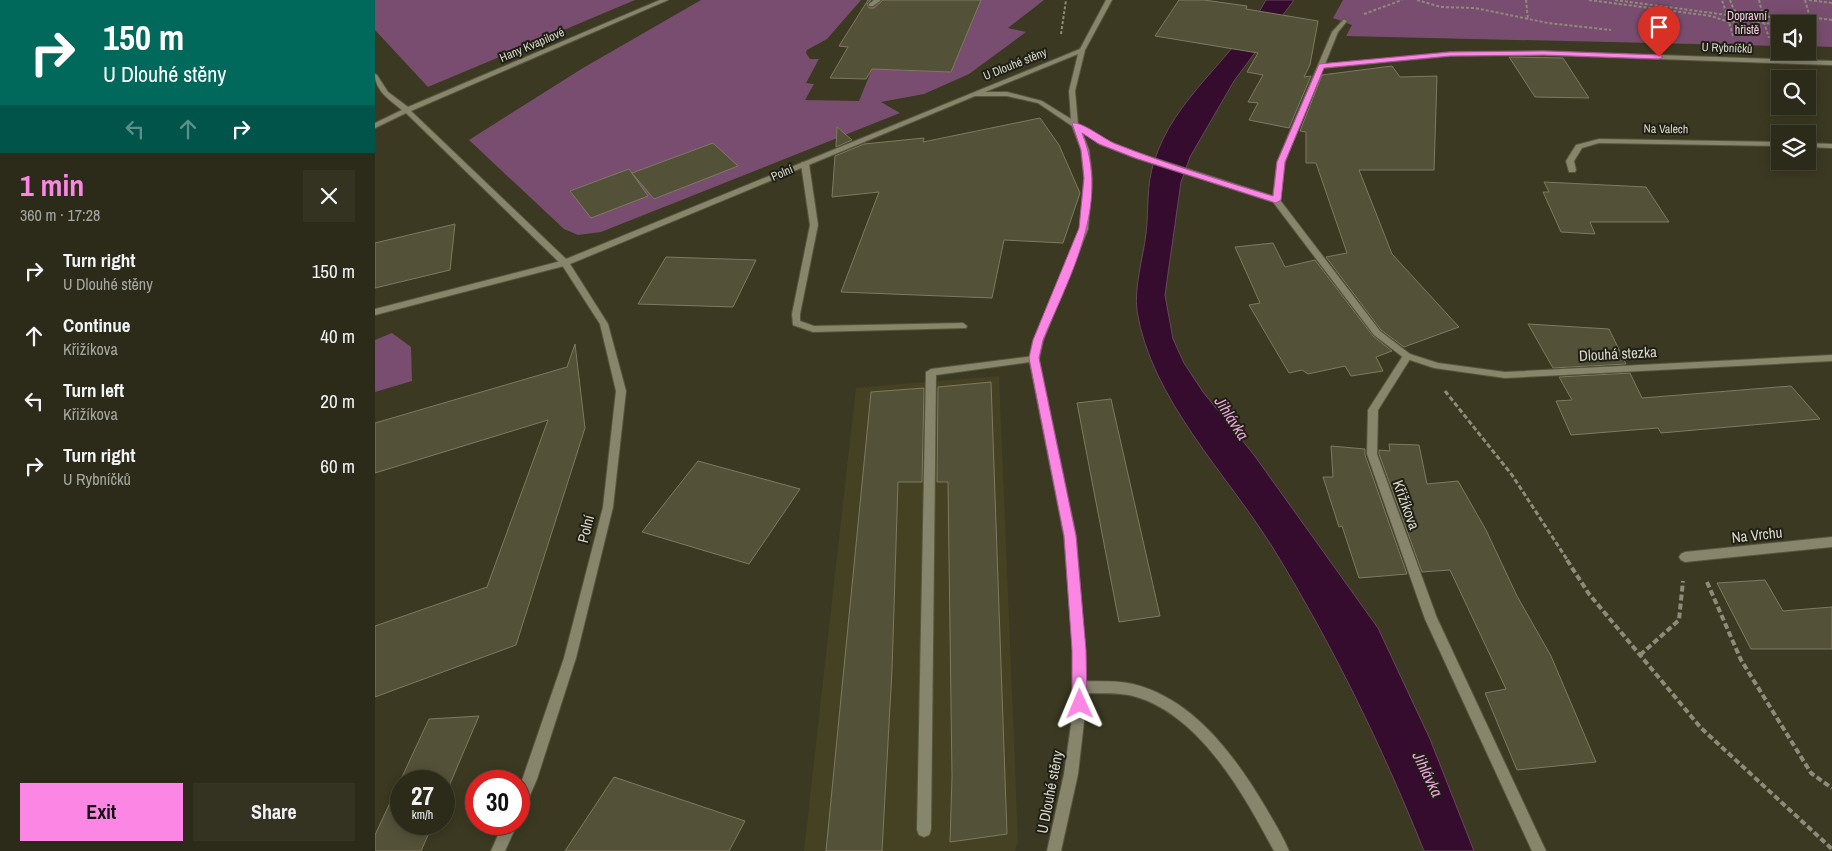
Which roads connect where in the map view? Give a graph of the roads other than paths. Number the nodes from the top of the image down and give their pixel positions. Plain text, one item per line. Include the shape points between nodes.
1 (665, 0) edge
2 (879, 0) edge
3 (1109, 0) edge
4 (871, 5) dead end
5 (1344, 21) road end
6 (1083, 50) junction
7 (1832, 62) edge
8 (1322, 66) junction
9 (375, 76) edge
10 (974, 94) junction
11 (407, 110) junction
12 (1075, 124) junction
13 (375, 126) edge
14 (1771, 144) edge
15 (1816, 145) edge
16 (1832, 146) edge
17 (805, 164) junction
18 (1572, 170) dead end
19 (1276, 200) junction
20 (565, 264) junction
21 (375, 312) edge
22 (963, 326) dead end
23 (1407, 356) junction
24 (1034, 358) junction
25 (1832, 358) edge
26 (1832, 542) edge
27 (1691, 556) road end
28 (1079, 687) junction
29 (530, 779) edge
30 (924, 830) dead end
31 (505, 835) edge
32 (498, 851) edge
33 (1054, 851) edge
34 (1281, 851) edge
35 (1539, 851) edge

1 - 11 street, Hany Kvapilové
2 - 4 street
3 - 6 street, U Dlouhé stěny
5 - 8 street via 1335,32
6 - 10 street, U Dlouhé stěny
6 - 12 street, U Dlouhé stěny via 1072,91
7 - 8 street, U Rybníčků via 1534,53 1450,54
8 - 19 street via 1281,162
9 - 11 street, Polní via 385,93
10 - 12 street, U Dlouhé stěny via 1029,98
10 - 17 street, Polní
11 - 13 street
11 - 20 street, Polní
12 - 19 street, U Dlouhé stěny via 1102,142 1138,156
12 - 24 street, U Dlouhé stěny via 1085,150 1088,178 1083,228 1038,340
14 - 18 street, Na Valech via 1599,141 1579,147 1570,161
15 - 16 street
17 - 20 street, Polní
17 - 22 street, Polní via 814,225 795,314 796,323 813,329
19 - 23 street via 1377,333
20 - 21 street, Polní
20 - 29 street, Polní via 604,324 621,391 605,516 570,658
23 - 25 street, Dlouhá stezka via 1437,366 1505,375
23 - 35 street, Křižíkova via 1373,410 1372,454 1431,619
24 - 28 street, U Dlouhé stěny via 1070,536
24 - 30 street via 931,372
26 - 27 street, Na Vrchu
28 - 33 street, U Dlouhé stěny via 1080,704 1071,774
28 - 34 street via 1132,690 1178,711 1197,727 1225,760 1259,807
31 - 32 street

